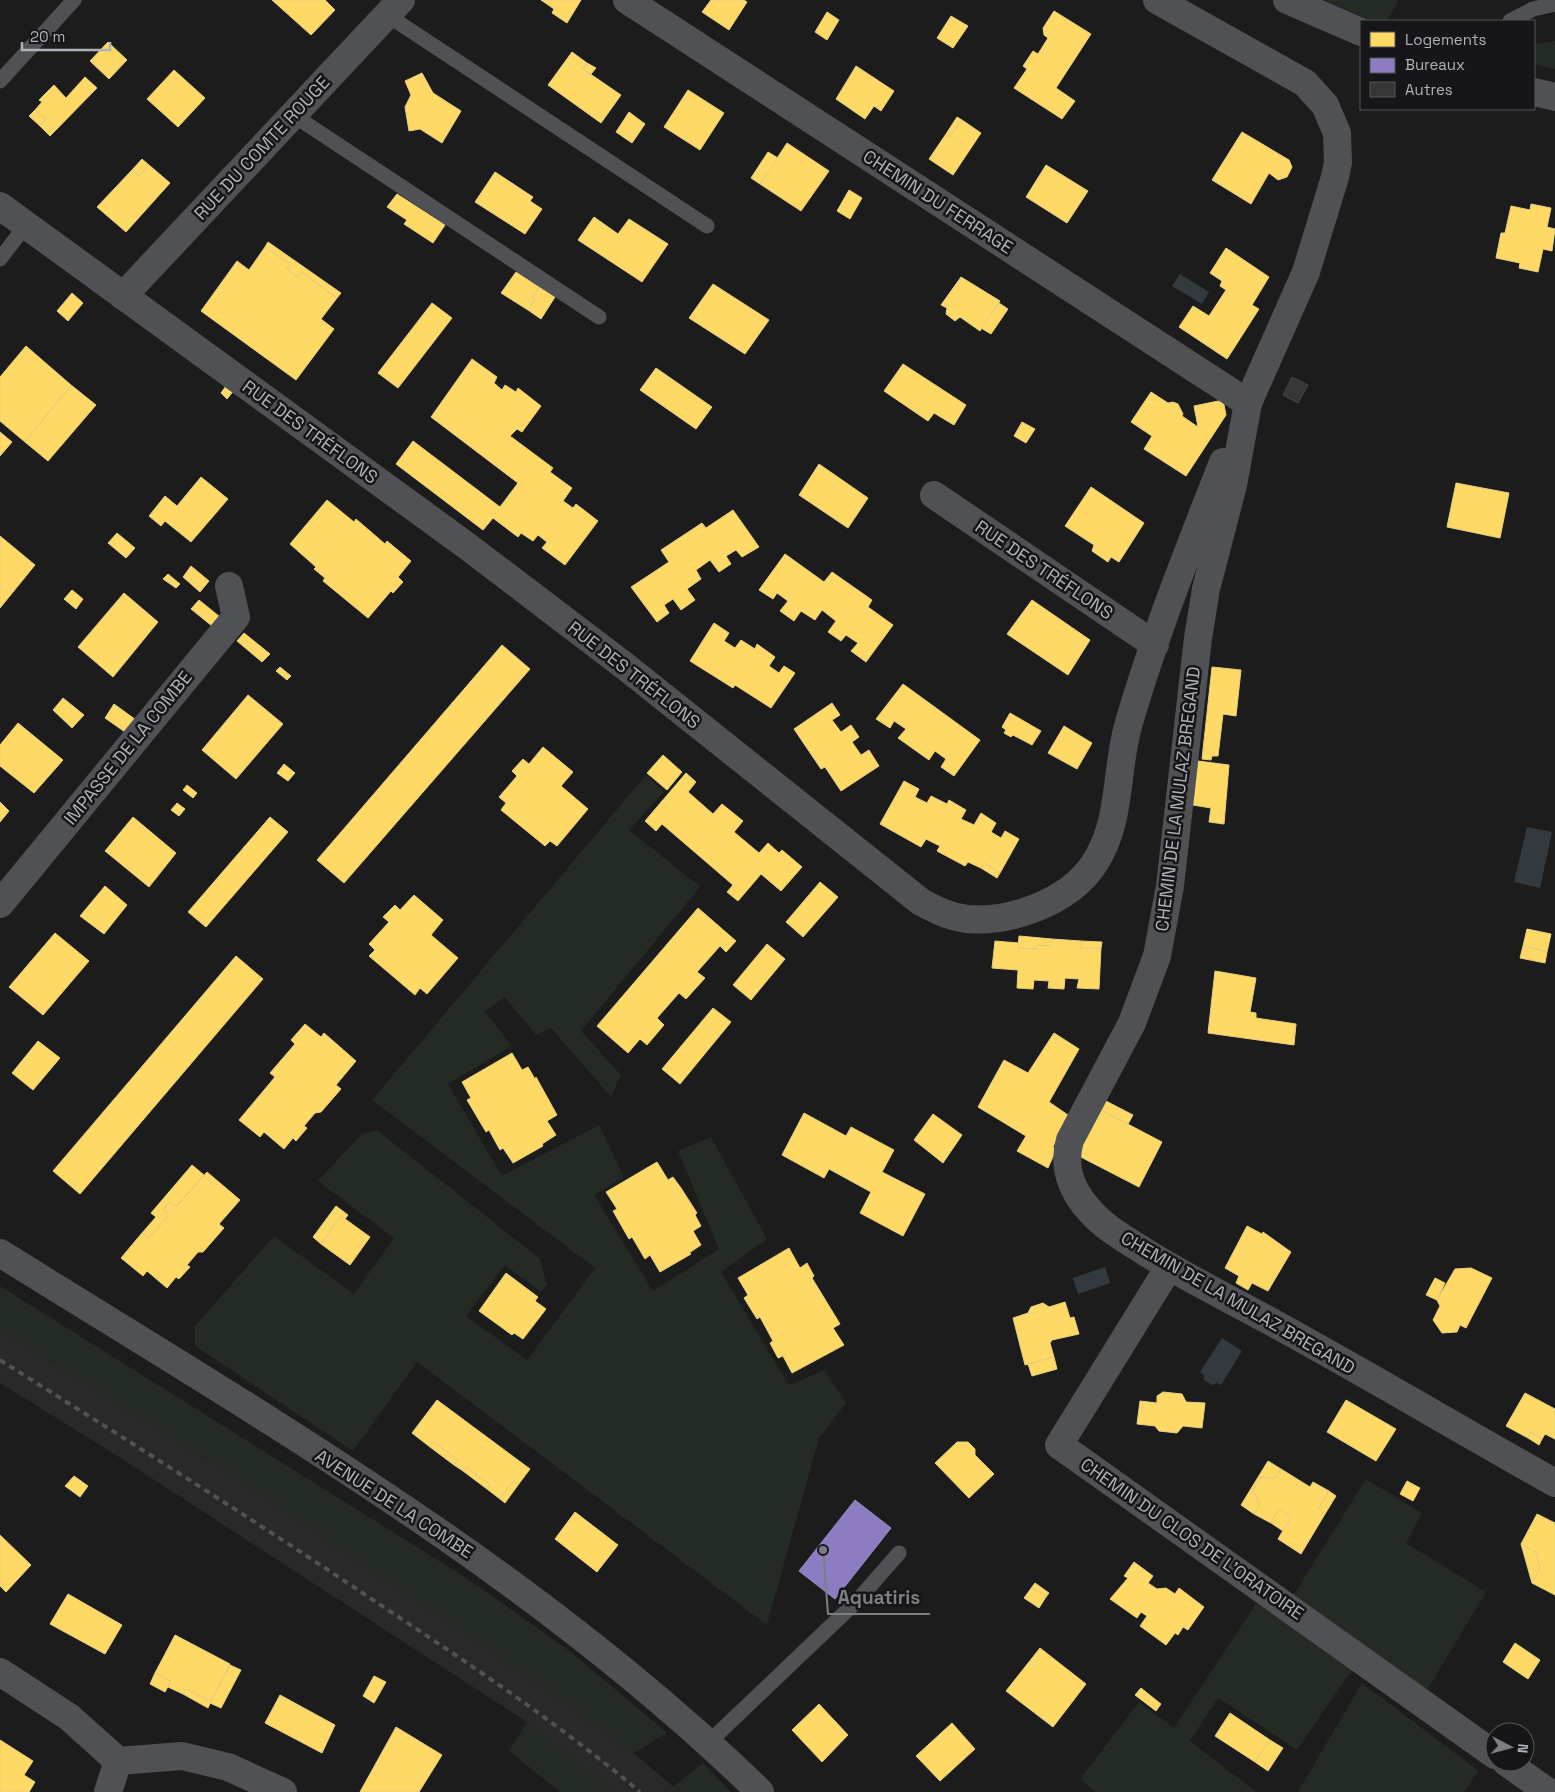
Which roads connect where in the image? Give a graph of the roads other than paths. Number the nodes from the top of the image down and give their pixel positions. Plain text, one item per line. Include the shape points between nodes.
1 (74, 0) edge
2 (627, 0) edge
3 (1157, 0) edge
4 (1287, 0) edge
5 (1555, 4) edge
6 (394, 8) edge
7 (1512, 20) edge
8 (1360, 32) edge
9 (0, 81) edge
10 (1535, 92) edge
11 (1555, 97) edge
12 (293, 115) junction
13 (0, 206) edge
14 (26, 225) junction
15 (707, 226) dead end
16 (0, 259) edge
17 (123, 296) junction
18 (599, 317) dead end
19 (1248, 403) junction
20 (934, 495) dead end
21 (229, 586) dead end
22 (1155, 645) junction
23 (0, 904) edge
24 (0, 1253) edge
25 (1168, 1267) junction
26 (1555, 1483) edge
27 (899, 1553) dead end
28 (0, 1672) edge
29 (707, 1744) junction
30 (1485, 1747) edge
31 (118, 1760) junction
32 (1520, 1772) edge
33 (108, 1792) edge
34 (283, 1792) edge
35 (760, 1792) edge
36 (1548, 1792) edge

1 - 9 lane
2 - 19 street, CHEMIN DU FERRAGE
3 - 19 street, CHEMIN DE LA MULAZ BREGAND via 1305,84 1325,106 1337,133 1335,176 1306,272
4 - 8 street
5 - 7 lane via 1533,9
6 - 12 street, RUE DU COMTE ROUGE
6 - 15 lane
10 - 11 street
12 - 17 street, RUE DU COMTE ROUGE
12 - 18 lane
13 - 14 street, RUE DES TRÉFLONS
14 - 16 lane
14 - 17 street, RUE DES TRÉFLONS
17 - 22 street, RUE DES TRÉFLONS via 475,552 626,667 837,838 921,902 942,914 990,920 1013,915 1057,897 1077,884 1094,866 1114,823 1124,742
19 - 22 street, RUE DES TRÉFLONS
19 - 25 street, CHEMIN DE LA MULAZ BREGAND via 1233,485 1206,589 1170,886 1157,956 1132,1023 1079,1119 1066,1153 1070,1180 1091,1213
20 - 22 street, RUE DES TRÉFLONS
21 - 23 street, IMPASSE DE LA COMBE via 236,616
24 - 29 street, AVENUE DE LA COMBE via 436,1529 600,1651
25 - 26 street, CHEMIN DE LA MULAZ BREGAND
25 - 30 street, CHEMIN DU CLOS DE L'ORATOIRE via 1060,1445
27 - 29 lane via 858,1601
28 - 31 street via 68,1717
29 - 35 street, AVENUE DE LA COMBE
31 - 33 street
31 - 34 street via 182,1756 228,1767
32 - 36 street

